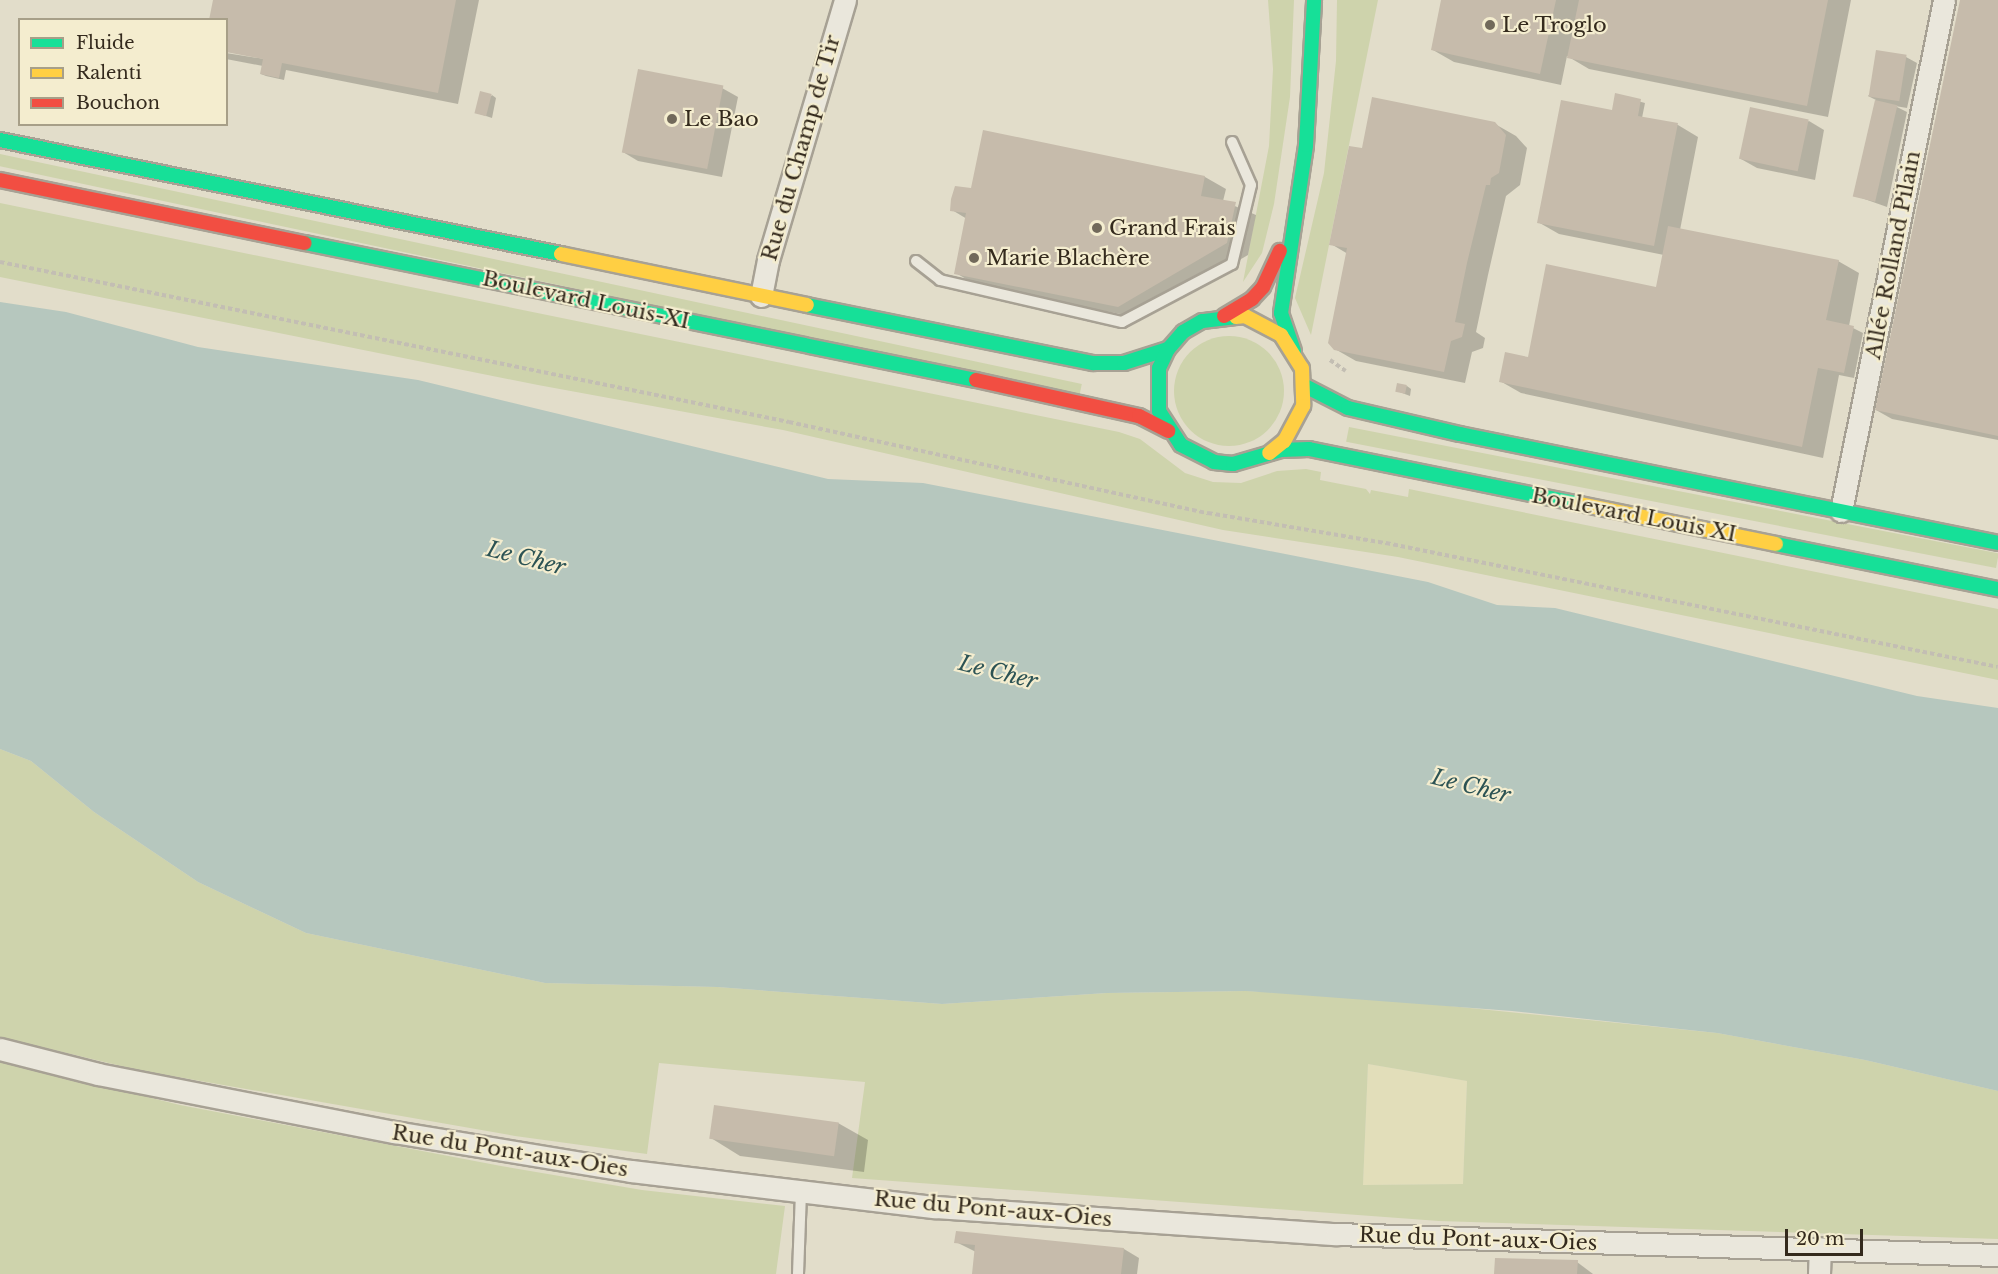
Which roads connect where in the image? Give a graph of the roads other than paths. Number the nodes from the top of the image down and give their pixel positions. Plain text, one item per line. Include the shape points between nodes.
1 (844, 0) edge
2 (1314, 0) edge
3 (1944, 0) edge
4 (0, 140) edge
5 (1232, 142) dead end
6 (0, 180) edge
7 (1301, 182) junction
8 (916, 261) dead end
9 (761, 296) junction
10 (1224, 315) junction
11 (1168, 349) junction
12 (1294, 351) junction
13 (1305, 386) junction
14 (1168, 431) junction
15 (1269, 453) junction
16 (1841, 511) junction
17 (1998, 543) edge
18 (1998, 589) edge
19 (0, 1049) edge
20 (801, 1191) junction
21 (1820, 1248) junction
22 (1998, 1255) edge
23 (798, 1274) edge
24 (1819, 1274) edge

1 - 9 street, Rue du Champ de Tir
2 - 7 main road via 1313,78
3 - 16 street, Allée Rolland Pilain
4 - 9 main road, Boulevard Louis-XI
5 - 8 lane via 1251,185 1232,264 1122,322 939,280
6 - 14 main road, Boulevard Louis-XI via 1086,403 1139,416
7 - 10 main road via 1282,246 1263,287 1246,303
7 - 12 main road via 1281,313
9 - 11 main road, Boulevard Louis-XI via 1094,363 1124,363
10 - 11 main road via 1183,332
10 - 12 main road via 1245,316 1264,323
11 - 14 main road via 1159,368 1156,390 1159,411
12 - 13 main road
13 - 15 main road via 1296,424
13 - 16 main road via 1348,408
14 - 15 main road via 1196,456 1214,462 1252,461
15 - 18 main road, Boulevard Louis XI via 1293,448 1317,450
16 - 17 main road
19 - 20 street, Rue du Pont-aux-Oies via 98,1074 395,1132 631,1171
20 - 21 street, Rue du Pont-aux-Oies via 935,1207 1336,1234
20 - 23 lane
21 - 22 street, Rue du Pont-aux-Oies
21 - 24 street

